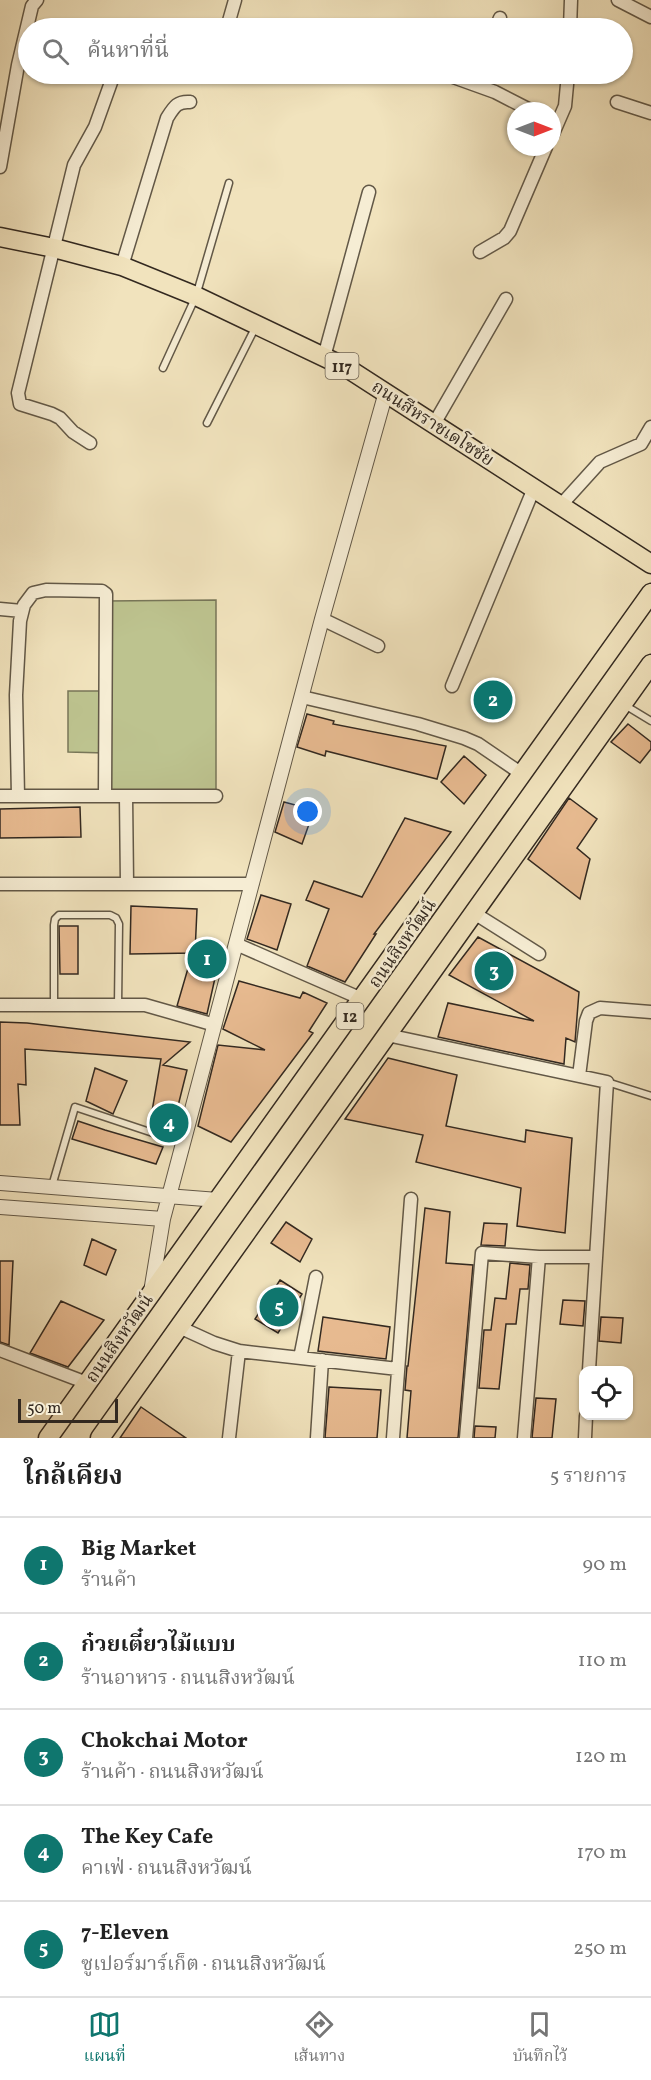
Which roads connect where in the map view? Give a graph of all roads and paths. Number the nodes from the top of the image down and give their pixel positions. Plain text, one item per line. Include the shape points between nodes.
1 (37, 0) edge
2 (235, 0) edge
3 (571, 0) edge
4 (622, 1) edge
5 (651, 17) edge
6 (29, 18) edge
7 (230, 18) edge
8 (570, 18) edge
9 (18, 65) edge
10 (110, 84) edge
11 (488, 84) edge
12 (567, 84) edge
13 (190, 102) dead end
14 (517, 102) edge
15 (617, 102) dead end
16 (651, 113) edge
17 (561, 114) edge
18 (542, 156) edge
19 (0, 168) edge
20 (229, 183) dead end
21 (369, 192) dead end
22 (0, 237) edge
23 (54, 248) junction
24 (480, 252) dead end
25 (123, 266) junction
26 (196, 296) junction
27 (506, 299) dead end
28 (256, 325) junction
29 (324, 357) junction
30 (163, 368) dead end
31 (386, 392) junction
32 (207, 423) dead end
33 (434, 424) junction
34 (651, 427) edge
35 (90, 443) dead end
36 (534, 488) junction
37 (561, 505) junction
38 (651, 564) edge
39 (651, 594) edge
40 (0, 609) edge
41 (22, 611) junction
42 (322, 619) junction
43 (378, 646) dead end
44 (651, 664) edge
45 (452, 686) dead end
46 (302, 697) junction
47 (623, 704) junction
48 (651, 721) edge
49 (522, 774) junction
50 (216, 795) dead end
51 (0, 796) edge
52 (18, 796) junction
53 (105, 796) junction
54 (126, 796) junction
55 (0, 884) edge
56 (127, 884) junction
57 (252, 884) junction
58 (474, 913) junction
59 (236, 944) junction
60 (539, 954) dead end
61 (362, 999) junction
62 (0, 1005) edge
63 (54, 1005) junction
64 (118, 1005) junction
65 (651, 1012) edge
66 (215, 1025) junction
67 (387, 1035) junction
68 (579, 1076) junction
69 (607, 1082) junction
70 (651, 1096) edge
71 (184, 1143) junction
72 (0, 1184) edge
73 (52, 1187) junction
74 (170, 1195) junction
75 (411, 1199) dead end
76 (218, 1200) junction
77 (0, 1207) edge
78 (163, 1219) junction
79 (539, 1257) junction
80 (596, 1257) junction
81 (316, 1277) dead end
82 (151, 1292) junction
83 (179, 1327) junction
84 (0, 1350) edge
85 (239, 1351) junction
86 (300, 1358) junction
87 (322, 1360) junction
88 (589, 1366) edge
89 (398, 1369) junction
90 (87, 1383) junction
91 (586, 1420) edge
92 (48, 1438) edge
93 (100, 1438) edge
94 (229, 1438) edge
95 (317, 1438) edge
96 (393, 1438) edge
97 (466, 1438) edge
98 (524, 1438) edge
99 (585, 1438) edge

1 - 6 street
2 - 7 street
3 - 8 street
4 - 5 street
9 - 19 street
10 - 23 street via 95,127 74,165
11 - 14 street
12 - 17 street
13 - 25 street via 175,105 167,118
15 - 16 street
18 - 24 street via 510,231
20 - 26 lane
21 - 29 street
22 - 23 main road, ถนนสีหราชเดโชชัย / 117
23 - 25 main road, ถนนสีหราชเดโชชัย / 117
23 - 35 street via 18,399 20,404 60,418
25 - 26 main road, ถนนสีหราชเดโชชัย / 117
26 - 28 main road, ถนนสีหราชเดโชชัย / 117
26 - 30 lane
27 - 33 street
28 - 29 main road, ถนนสีหราชเดโชชัย / 117
28 - 32 lane
29 - 31 main road, ถนนสีหราชเดโชชัย / 117
31 - 33 main road, ถนนสีหราชเดโชชัย / 117
31 - 42 street
33 - 36 main road, ถนนสีหราชเดโชชัย / 117
34 - 37 street via 641,444 600,462
36 - 37 main road, ถนนสีหราชเดโชชัย / 117
36 - 45 street
37 - 38 main road, ถนนสีหราชเดโชชัย / 117
39 - 49 main road, ถนนสิงหวัฒน์ / 12
40 - 41 street
41 - 52 street via 16,695
41 - 53 street via 37,591 106,594
42 - 43 street
42 - 46 street
44 - 47 main road, 12
46 - 49 street via 464,738
46 - 57 street
47 - 48 lane
47 - 58 main road, 12
49 - 61 main road, ถนนสิงหวัฒน์ / 12
50 - 54 street
51 - 52 street
52 - 53 street
53 - 54 street
54 - 56 street
55 - 56 street
56 - 57 street
57 - 59 street
58 - 60 street
58 - 67 main road, 12
59 - 61 street
59 - 66 street
61 - 76 main road, ถนนสิงหวัฒน์ / 12
62 - 63 street
63 - 64 street
63 - 64 lane via 55,919 59,915 110,915 119,924
64 - 66 street via 148,1005
65 - 68 street via 600,1008 589,1013
66 - 71 street
67 - 68 street
67 - 83 main road, 12
68 - 69 street
69 - 70 lane
69 - 80 street
71 - 73 lane via 75,1107
71 - 74 street
72 - 73 street
73 - 74 street
74 - 76 street
74 - 78 street
75 - 89 street
76 - 82 main road, ถนนสิงหวัฒน์ / 12
77 - 78 street
78 - 82 street
79 - 80 street
79 - 97 street via 482,1253
79 - 98 street
80 - 88 street
81 - 86 street
82 - 90 main road, ถนนสิงหวัฒน์ / 12
83 - 85 street
83 - 93 main road, 12
84 - 90 street
85 - 86 street
85 - 94 street
86 - 87 street
87 - 89 street
87 - 95 street
89 - 96 street
90 - 92 main road, ถนนสิงหวัฒน์ / 12
91 - 99 street

